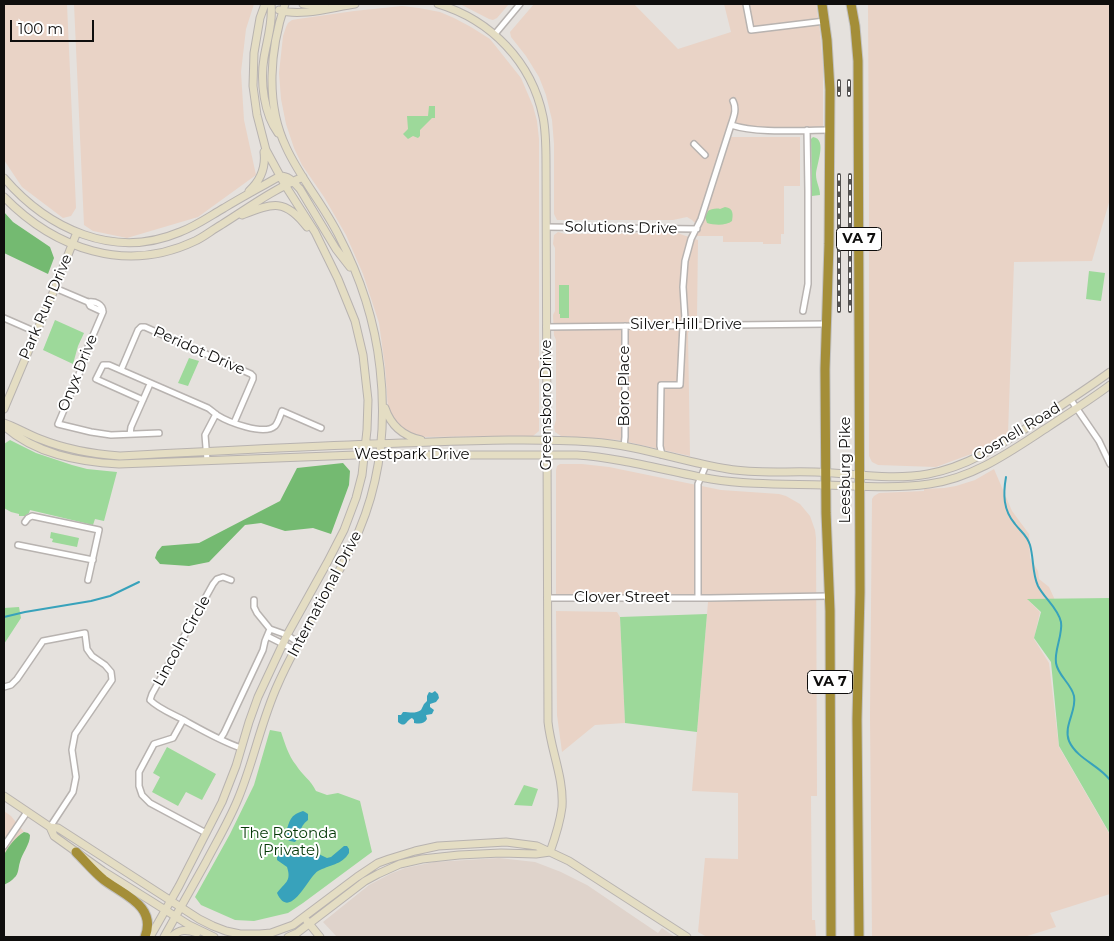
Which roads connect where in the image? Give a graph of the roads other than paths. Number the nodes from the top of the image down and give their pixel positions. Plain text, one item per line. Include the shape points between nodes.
1 (280, 4) edge
2 (285, 4) edge
3 (303, 4) edge
4 (355, 4) edge
5 (438, 4) edge
6 (520, 4) edge
7 (746, 4) edge
8 (822, 4) edge
9 (851, 4) edge
10 (315, 5) edge
11 (268, 6) edge
12 (332, 7) junction
13 (283, 12) junction
14 (825, 21) junction
15 (494, 34) junction
16 (733, 101) dead end
17 (731, 125) junction
18 (807, 130) junction
19 (830, 130) junction
20 (283, 140) junction
21 (263, 141) junction
22 (694, 144) dead end
23 (705, 155) dead end
24 (280, 176) junction
25 (303, 177) junction
26 (4, 178) edge
27 (293, 181) junction
28 (285, 185) junction
29 (4, 197) edge
30 (239, 199) junction
31 (226, 222) junction
32 (546, 227) junction
33 (697, 229) junction
34 (77, 232) junction
35 (72, 245) junction
36 (324, 250) junction
37 (355, 273) junction
38 (55, 288) junction
39 (803, 311) dead end
40 (4, 318) edge
41 (826, 324) junction
42 (683, 325) junction
43 (625, 326) junction
44 (546, 327) junction
45 (36, 332) junction
46 (120, 370) junction
47 (1110, 372) edge
48 (150, 384) junction
49 (1110, 385) edge
50 (143, 400) junction
51 (1071, 400) junction
52 (383, 404) junction
53 (1077, 408) junction
54 (4, 409) edge
55 (216, 414) junction
56 (234, 423) junction
57 (4, 424) edge
58 (321, 428) dead end
59 (159, 433) dead end
60 (130, 434) junction
61 (547, 441) junction
62 (431, 442) junction
63 (365, 444) junction
64 (381, 444) junction
65 (624, 446) junction
66 (547, 454) junction
67 (364, 455) junction
68 (380, 455) junction
69 (662, 455) junction
70 (206, 456) junction
71 (1110, 464) edge
72 (706, 465) junction
73 (826, 473) junction
74 (860, 475) junction
75 (702, 477) junction
76 (826, 485) junction
77 (860, 487) junction
78 (26, 522) dead end
79 (18, 545) dead end
80 (93, 560) junction
81 (88, 580) dead end
82 (231, 580) dead end
83 (829, 596) junction
84 (547, 598) junction
85 (698, 598) junction
86 (254, 600) dead end
87 (270, 629) junction
88 (287, 635) junction
89 (267, 636) junction
90 (299, 643) junction
91 (282, 644) junction
92 (295, 650) junction
93 (4, 687) edge
94 (183, 720) junction
95 (220, 739) junction
96 (241, 748) junction
97 (4, 796) edge
98 (27, 812) junction
99 (50, 827) junction
100 (206, 833) junction
101 (4, 846) edge
102 (76, 852) junction
103 (550, 852) junction
104 (171, 901) junction
105 (181, 908) junction
106 (166, 910) junction
107 (304, 916) junction
108 (176, 917) junction
109 (310, 924) junction
110 (145, 937) edge
111 (150, 937) edge
112 (164, 937) edge
113 (171, 937) edge
114 (213, 937) edge
115 (288, 937) edge
116 (320, 937) edge
117 (687, 937) edge
118 (831, 937) edge
119 (859, 937) edge

1 - 13 main road
2 - 13 main road, International Drive
3 - 10 main road
4 - 12 main road
5 - 15 main road, Greensboro Drive via 482,24
6 - 15 street
7 - 14 street via 751,30
8 - 14 highway, Leesburg Pike / VA 7
9 - 74 highway, Leesburg Pike / VA 7 via 858,61
10 - 12 main road
11 - 13 main road
11 - 20 main road via 270,22 263,61 263,86 267,114
11 - 21 main road, International Drive via 256,36 253,70
12 - 13 main road
13 - 20 main road, International Drive via 275,40 272,72 275,107
14 - 19 highway, Leesburg Pike / VA 7
15 - 32 main road, Greensboro Drive via 522,66 540,107 545,132
16 - 17 street via 735,111
17 - 18 street via 743,129
17 - 33 street
18 - 19 street
18 - 39 street via 808,284
19 - 41 highway, Leesburg Pike / VA 7
20 - 25 main road, International Drive
21 - 24 main road, International Drive
21 - 30 main road via 263,171 255,186
22 - 23 street
24 - 27 main road
24 - 28 main road, International Drive
24 - 30 main road
25 - 27 main road
25 - 37 main road, International Drive via 329,217
26 - 34 main road via 50,219
27 - 28 main road
27 - 37 main road
28 - 31 main road
28 - 36 main road, International Drive
29 - 35 main road via 34,223
30 - 34 main road via 180,232 148,242 99,240
31 - 35 main road via 196,241 159,253 118,255
31 - 36 main road via 259,209 274,206 290,209
32 - 33 street, Solutions Drive
32 - 44 main road, Greensboro Drive
33 - 42 street via 685,261
34 - 35 main road, Park Run Drive
35 - 38 main road, Park Run Drive
36 - 63 main road, International Drive via 350,309 363,355 368,400
37 - 52 main road, International Drive via 366,298 375,335
38 - 45 main road, Park Run Drive
38 - 60 street, Onyx Drive via 100,305 103,312 58,424 111,435
40 - 45 street
41 - 42 street, Silver Hill Drive
41 - 73 highway, Leesburg Pike / VA 7
42 - 43 street, Silver Hill Drive
42 - 69 street via 680,385 661,385
43 - 44 street, Silver Hill Drive
43 - 65 street, Boro Place
44 - 61 main road, Greensboro Drive
45 - 54 main road, Park Run Drive
46 - 48 street
46 - 50 street via 103,365 96,379
46 - 56 street, Peridot Drive via 138,330 145,327 251,374 253,379
47 - 51 main road, Gosnell Road
48 - 50 street
48 - 55 street
49 - 53 main road, Gosnell Road
50 - 60 street
51 - 53 street
51 - 74 main road, Gosnell Road via 968,462 924,475
52 - 62 main road via 398,430 409,437
52 - 64 main road, International Drive
53 - 71 street
53 - 77 main road, Gosnell Road via 1000,458 959,476 931,484
55 - 56 street
55 - 70 street via 205,435
56 - 58 street via 269,428 276,425 282,411
57 - 70 main road, Westpark Drive via 11,433 41,448 86,462 119,464
59 - 60 street, Onyx Drive
61 - 62 main road, Westpark Drive
61 - 65 main road, Westpark Drive
61 - 66 main road, Greensboro Drive
62 - 64 main road, Westpark Drive
63 - 64 main road, Westpark Drive
63 - 67 main road, International Drive
63 - 70 main road, Westpark Drive
64 - 68 main road, International Drive
65 - 69 main road, Westpark Drive
66 - 68 main road, Westpark Drive
66 - 75 main road, Westpark Drive via 604,458
66 - 84 main road, Greensboro Drive
67 - 68 main road, Westpark Drive
67 - 70 main road, Westpark Drive
67 - 88 main road, International Drive via 359,487 344,530
68 - 90 main road, International Drive via 356,536
69 - 72 main road, Westpark Drive
72 - 73 main road, Westpark Drive via 748,472
72 - 75 street
73 - 74 main road, Gosnell Road
73 - 76 highway, Leesburg Pike / VA 7
74 - 77 highway, Leesburg Pike / VA 7
75 - 76 main road, Westpark Drive via 748,483
75 - 85 street via 698,484
76 - 77 main road, Gosnell Road
76 - 83 highway, Leesburg Pike / VA 7
77 - 119 highway, Leesburg Pike / VA 7 via 857,706
78 - 80 street via 32,516 99,530
79 - 80 street
80 - 81 street
82 - 94 street, Lincoln Circle via 223,577 213,584 152,694 150,700 154,704
83 - 85 street, Clover Street
83 - 118 highway, Leesburg Pike / VA 7
84 - 85 street, Clover Street
84 - 103 main road, Greensboro Drive via 548,722 562,799
86 - 87 street via 257,613
87 - 88 street
87 - 89 street
88 - 90 street
88 - 91 main road, International Drive
89 - 91 street
89 - 95 street
90 - 92 main road, International Drive
91 - 92 street
91 - 96 main road, International Drive via 258,697
92 - 105 main road, International Drive via 275,691 237,801
93 - 99 street via 17,679 42,641 85,633 87,649 111,672 112,680 75,734 73,792
94 - 95 street, Lincoln Circle
94 - 100 street via 172,738 154,744 139,772 139,786 150,803
95 - 96 street, Lincoln Circle
96 - 100 main road, International Drive via 227,791
97 - 98 main road
98 - 99 main road
98 - 101 street
99 - 102 main road via 54,836
99 - 104 main road via 58,828
100 - 104 main road, International Drive
102 - 106 main road
102 - 110 highway via 103,879 142,909 148,925
103 - 107 main road via 537,846 506,842 438,846 415,851 367,870
103 - 109 main road via 410,861 378,874
103 - 117 main road
104 - 105 main road
104 - 106 main road, International Drive
105 - 107 main road via 213,926 240,934 271,933
105 - 108 main road, International Drive
106 - 108 main road
106 - 111 main road, International Drive
107 - 109 main road
108 - 112 main road, International Drive
108 - 114 main road
109 - 115 main road
109 - 116 main road
113 - 114 main road via 186,929

